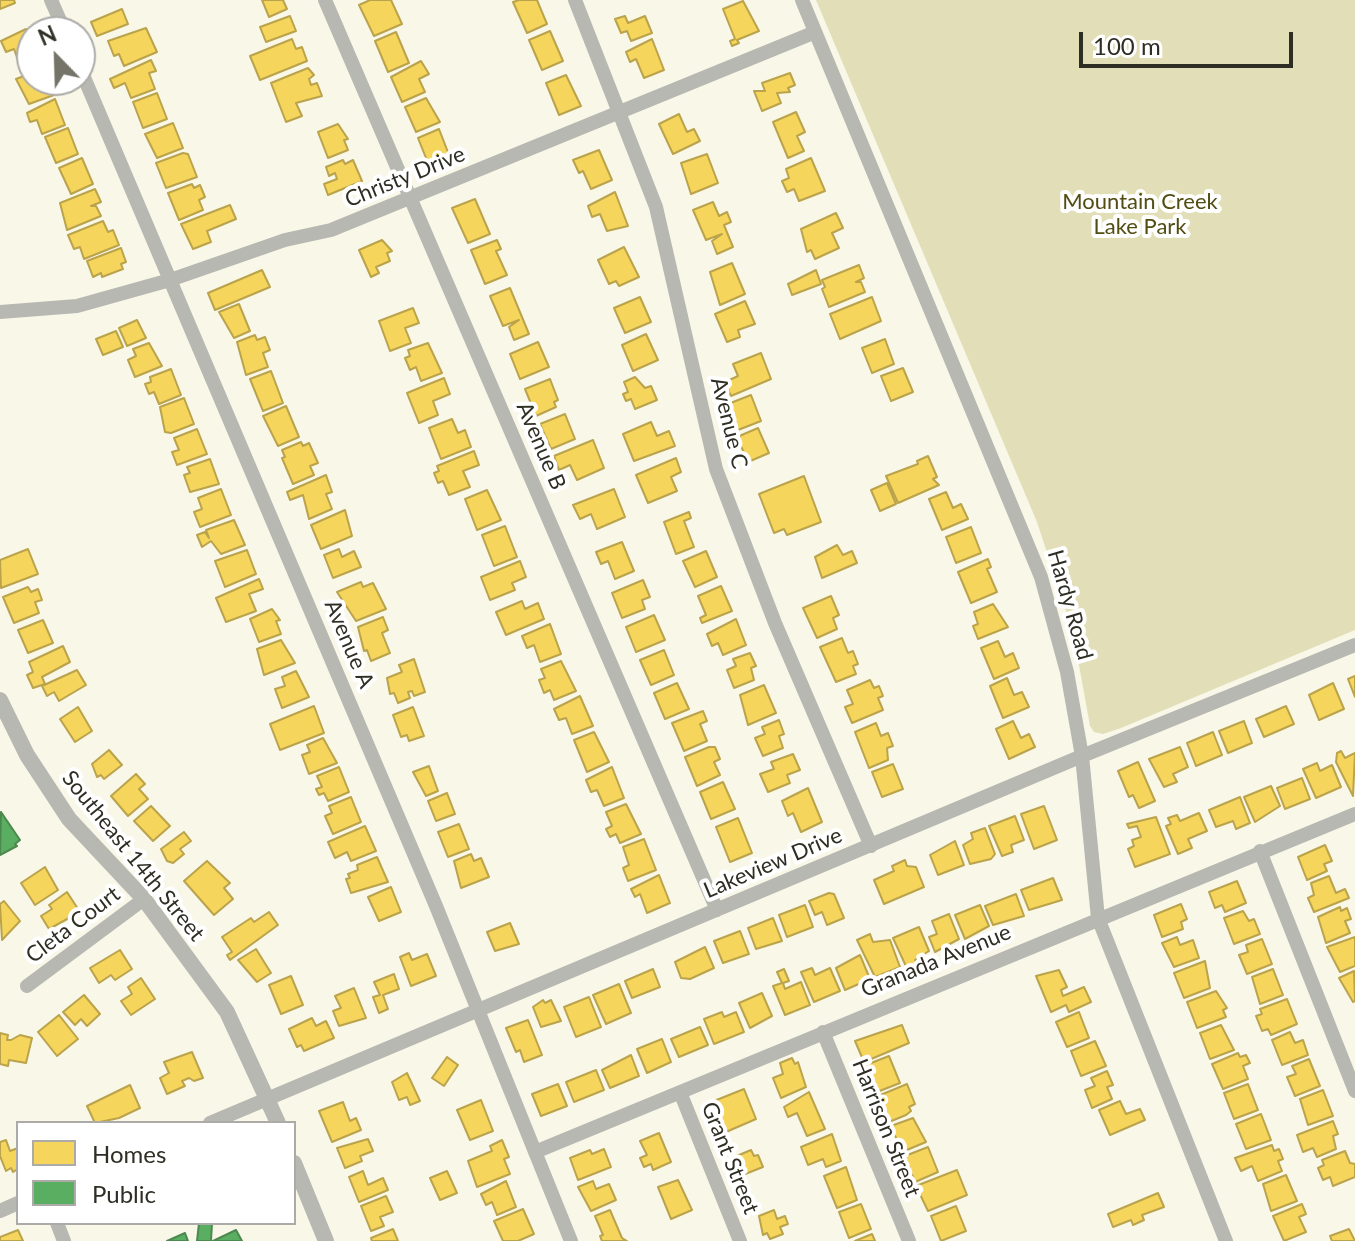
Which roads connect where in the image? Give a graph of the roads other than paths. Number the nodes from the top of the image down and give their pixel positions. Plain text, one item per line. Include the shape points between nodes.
1 (325, 0) edge
2 (575, 0) edge
3 (802, 0) edge
4 (813, 33) junction
5 (92, 96) edge
6 (621, 111) junction
7 (411, 199) junction
8 (170, 280) junction
9 (0, 312) edge
10 (1355, 645) edge
11 (0, 700) edge
12 (1082, 756) junction
13 (1355, 814) edge
14 (871, 846) junction
15 (1260, 851) junction
16 (144, 899) junction
17 (717, 910) junction
18 (1098, 918) junction
19 (27, 986) dead end
20 (479, 1009) junction
21 (823, 1032) junction
22 (1355, 1091) edge
23 (680, 1092) junction
24 (268, 1099) junction
25 (215, 1121) edge
26 (277, 1121) edge
27 (535, 1152) junction
28 (296, 1168) edge
29 (326, 1241) edge
30 (571, 1241) edge
31 (740, 1241) edge
32 (909, 1241) edge
33 (1226, 1241) edge

1 - 7 street, Avenue B
2 - 6 street, Avenue C
3 - 4 street, Hardy Road
4 - 6 street, Christy Drive
4 - 12 street, Hardy Road via 1041,577 1067,672
5 - 8 street, Avenue A
6 - 7 street, Christy Drive
6 - 14 street, Avenue C via 656,207 716,469
7 - 8 street, Christy Drive
7 - 17 street, Avenue B
8 - 9 street, Christy Drive via 77,306
8 - 20 street, Avenue A
10 - 12 street, Lakeview Drive
11 - 16 street, Southeast 14th Street via 27,755 69,819
12 - 14 street, Lakeview Drive
12 - 18 street, Hardy Road
13 - 15 street, Granada Avenue
14 - 17 street, Lakeview Drive
15 - 18 street, Granada Avenue
15 - 22 street
16 - 19 street, Cleta Court
16 - 24 street, Southeast 14th Street via 227,1012
17 - 20 street, Lakeview Drive
18 - 21 street, Granada Avenue
18 - 33 street, Hardy Road
20 - 24 street, Lakeview Drive
20 - 27 street, Avenue A
21 - 23 street, Granada Avenue
21 - 32 street, Harrison Street
23 - 27 street, Granada Avenue
23 - 31 street, Grant Street
24 - 25 street, Lakeview Drive
24 - 26 street, Southeast 14th Street
27 - 30 street, Avenue A
28 - 29 street

